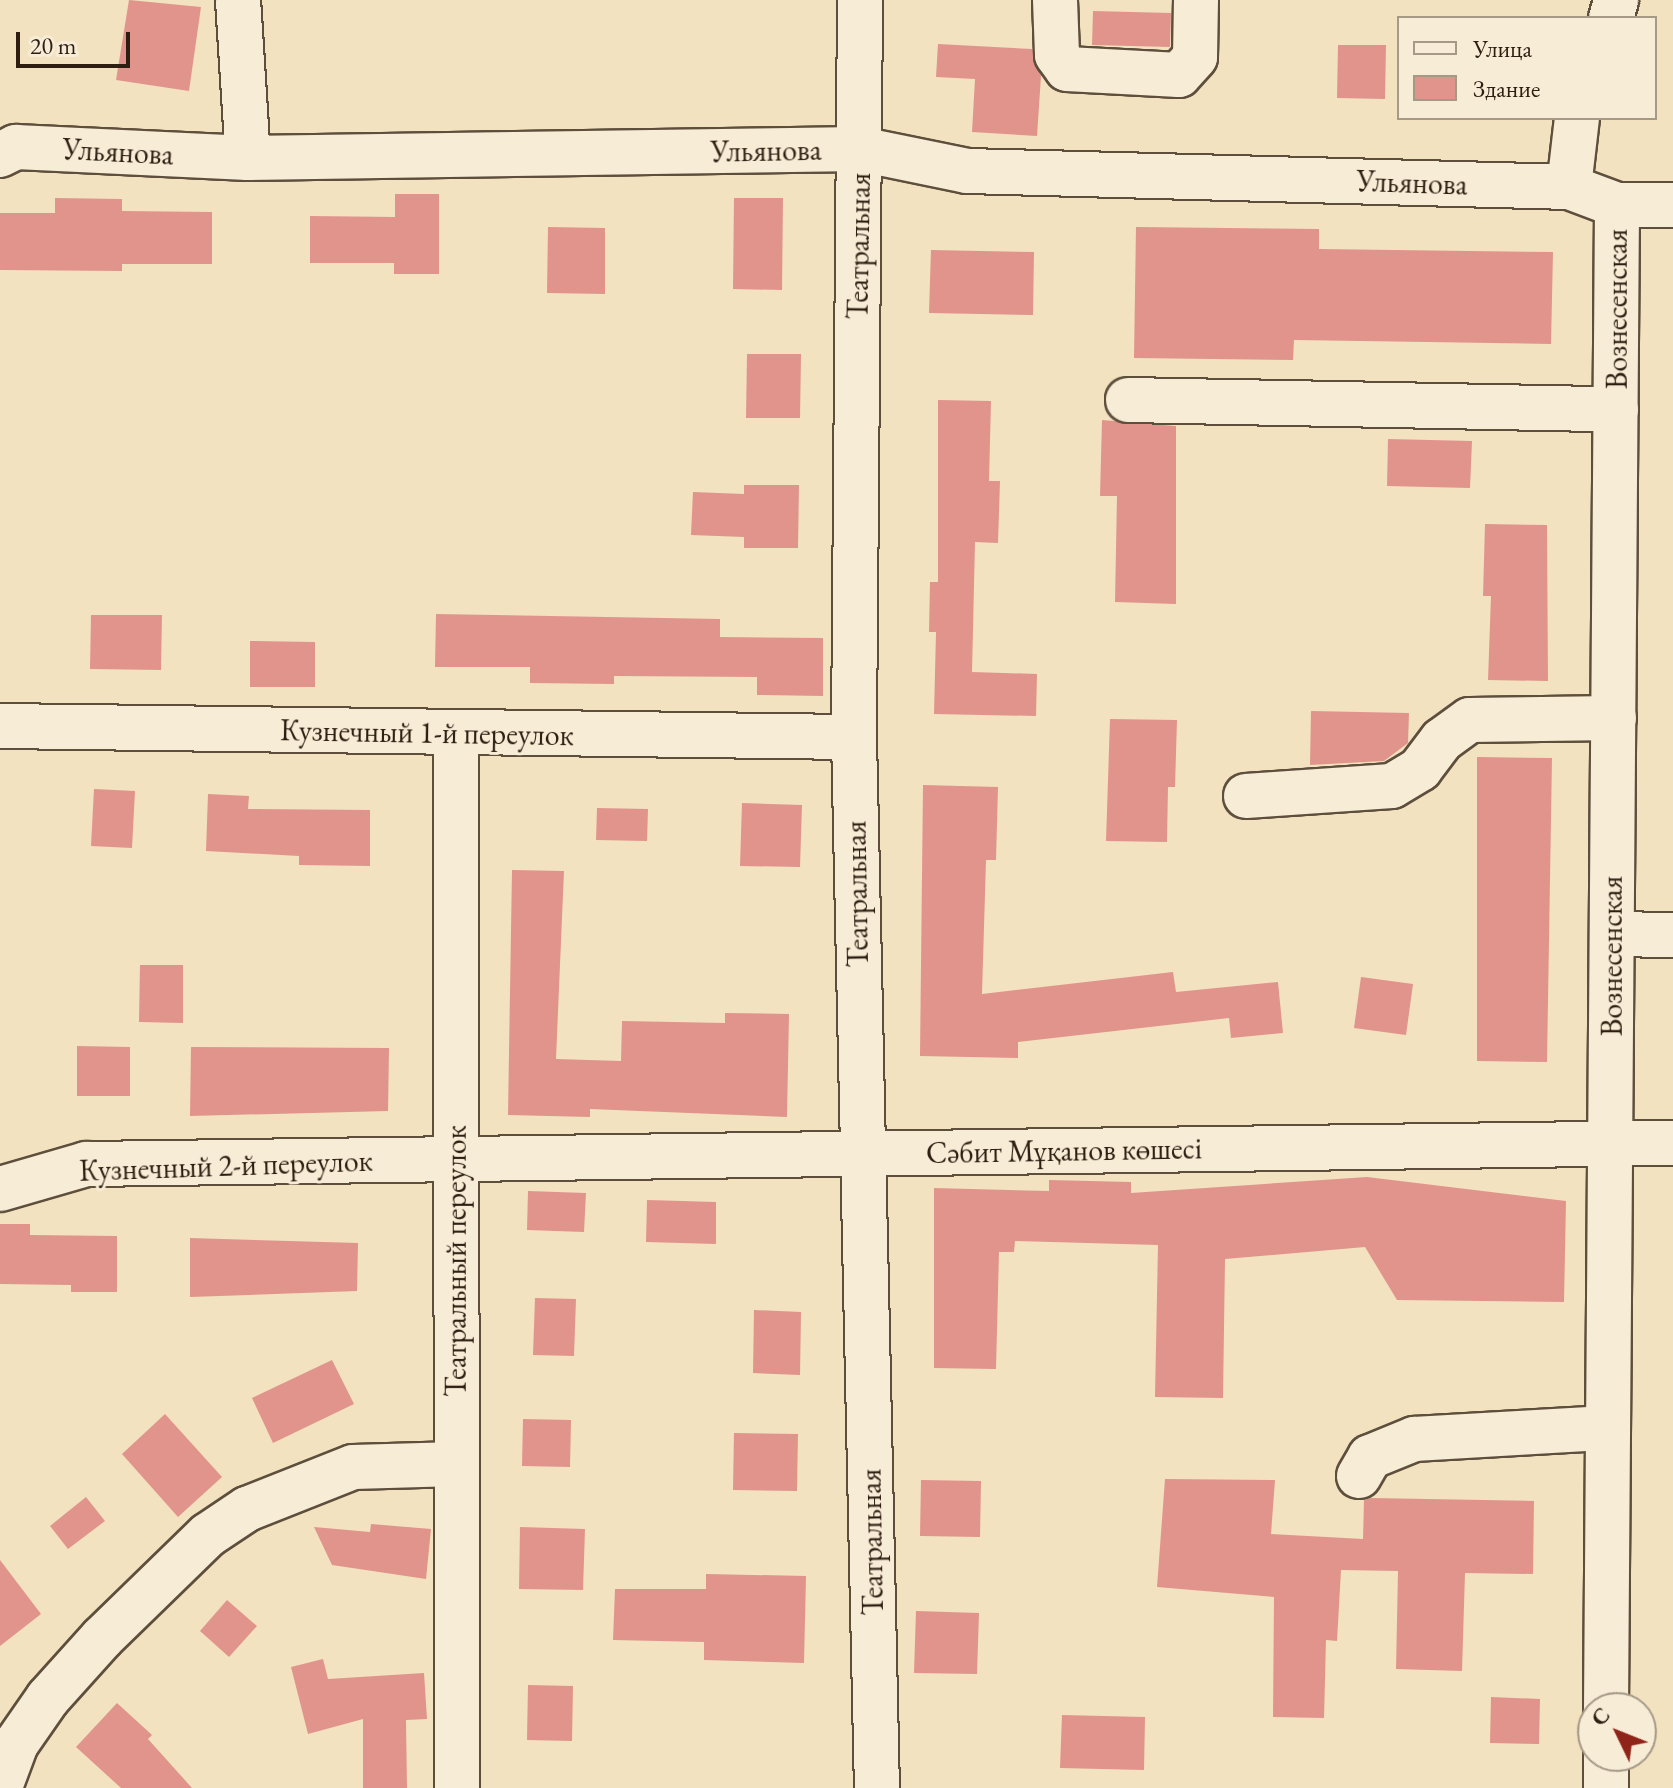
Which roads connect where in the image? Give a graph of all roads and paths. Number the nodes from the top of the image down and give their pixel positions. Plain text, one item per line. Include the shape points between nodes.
1 (238, 0) edge
2 (860, 0) edge
3 (1055, 0) edge
4 (1196, 0) edge
5 (1577, 120) edge
6 (5, 147) edge
7 (860, 149) junction
8 (248, 158) junction
9 (1569, 187) junction
10 (1617, 205) junction
11 (1673, 205) edge
12 (1128, 400) dead end
13 (1616, 409) junction
14 (1614, 718) junction
15 (0, 726) edge
16 (456, 734) junction
17 (854, 737) junction
18 (1246, 796) dead end
19 (1613, 934) junction
20 (1673, 935) edge
21 (1611, 1143) junction
22 (1673, 1143) edge
23 (863, 1154) junction
24 (456, 1160) junction
25 (0, 1189) edge
26 (1607, 1428) junction
27 (457, 1464) junction
28 (1359, 1476) dead end
29 (1606, 1692) edge
30 (0, 1787) edge
31 (457, 1788) edge
32 (877, 1788) edge

1 - 8 street
2 - 7 street, Театральная
3 - 4 street via 1057,55 1067,69 1179,75 1195,57
5 - 9 street
6 - 8 street, Ульянова
7 - 8 street, Ульянова
7 - 9 street, Ульянова via 967,171
7 - 17 street, Театральная
9 - 10 street, Ульянова
10 - 11 street, Ульянова
10 - 13 street, Вознесенская
12 - 13 street
13 - 14 street, Вознесенская
14 - 18 street via 1470,720 1442,740 1420,769 1392,786
14 - 19 street, Вознесенская
15 - 16 street, Кузнечный 1-й переулок
16 - 17 street, Кузнечный 1-й переулок
16 - 24 street, Театральный переулок
17 - 23 street, Театральная
19 - 20 street
19 - 21 street, Вознесенская
21 - 22 street, Сәбит Мұқанов көшесі
21 - 23 street, Сәбит Мұқанов көшесі
21 - 26 street, Вознесенская
23 - 24 street, Сәбит Мұқанов көшесі
23 - 32 street, Театральная
24 - 25 street, Кузнечный 2-й переулок via 86,1164
24 - 27 street, Театральный переулок
26 - 28 street via 1414,1439 1370,1457
26 - 29 street, Вознесенская
27 - 30 street via 353,1467 247,1509 208,1535 48,1698 16,1744
27 - 31 street, Театральный переулок

